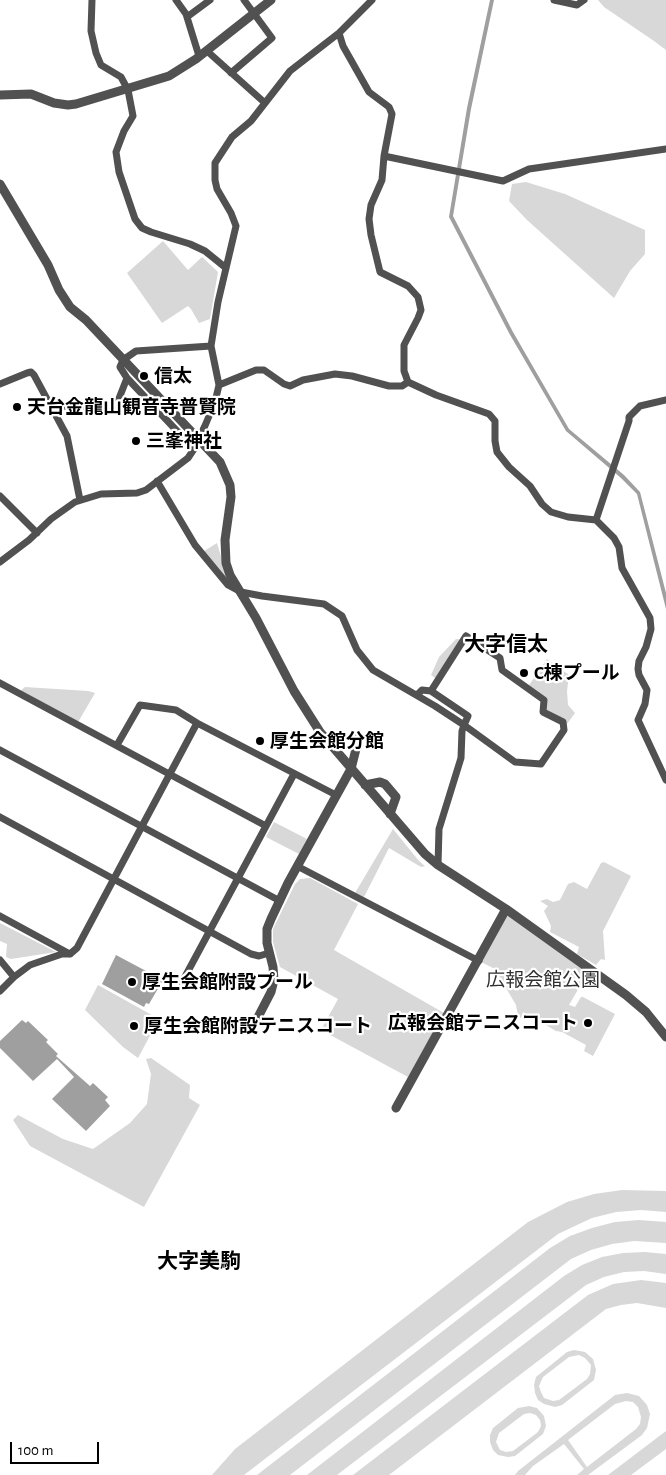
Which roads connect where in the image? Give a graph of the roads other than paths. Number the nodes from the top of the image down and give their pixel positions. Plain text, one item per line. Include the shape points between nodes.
1 (92, 0) edge
2 (176, 0) edge
3 (210, 0) edge
4 (244, 0) edge
5 (271, 0) edge
6 (372, 0) edge
7 (554, 0) edge
8 (584, 0) edge
9 (254, 13) junction
10 (187, 17) junction
11 (339, 33) junction
12 (203, 54) junction
13 (231, 73) junction
14 (128, 90) junction
15 (0, 95) edge
16 (264, 103) junction
17 (666, 148) edge
18 (384, 156) junction
19 (0, 184) edge
20 (226, 268) junction
21 (211, 346) junction
22 (123, 360) junction
23 (127, 378) junction
24 (408, 382) junction
25 (0, 384) edge
26 (219, 384) junction
27 (666, 400) edge
28 (53, 410) junction
29 (194, 449) junction
30 (157, 481) junction
31 (0, 496) edge
32 (80, 500) junction
33 (596, 520) junction
34 (37, 533) junction
35 (0, 562) edge
36 (240, 592) junction
37 (0, 683) edge
38 (431, 692) junction
39 (417, 695) junction
40 (197, 723) junction
41 (464, 725) junction
42 (359, 737) dead end
43 (117, 745) junction
44 (0, 750) edge
45 (351, 769) junction
46 (169, 774) junction
47 (294, 774) junction
48 (666, 780) edge
49 (365, 785) junction
50 (336, 795) junction
51 (390, 814) junction
52 (0, 817) edge
53 (142, 826) junction
54 (266, 826) junction
55 (438, 865) junction
56 (297, 866) junction
57 (113, 878) junction
58 (238, 878) junction
59 (280, 901) junction
60 (506, 909) junction
61 (0, 916) edge
62 (209, 930) junction
63 (269, 953) junction
64 (70, 954) junction
65 (0, 960) edge
66 (479, 961) junction
67 (14, 977) junction
68 (180, 986) dead end
69 (0, 991) edge
70 (257, 1019) dead end
71 (666, 1037) edge
72 (396, 1108) dead end

1 - 14 street via 91,31 96,53 101,65 122,77
2 - 10 street
3 - 10 street
4 - 9 street
5 - 9 street
6 - 11 street
7 - 8 street via 577,4
9 - 12 street
9 - 13 street via 272,38
10 - 12 street
11 - 16 street via 290,71
11 - 18 street via 369,92 389,107 392,114
12 - 13 street
12 - 14 street via 169,76
13 - 16 street
14 - 15 street via 68,105 31,94
14 - 20 street via 133,116 116,152 135,220 151,232 205,251
16 - 20 street via 251,121 232,137 214,163 217,189 236,226
17 - 18 street via 529,169 502,181
18 - 24 street via 382,180 371,205 371,235 380,272 408,286 418,297 421,310 404,345 404,371
19 - 22 street via 70,306
20 - 21 street
21 - 22 street via 144,350 129,354
21 - 26 street
22 - 23 street via 120,367
22 - 36 street via 210,451 226,474 230,497 224,551 230,575
23 - 28 street via 112,411 63,406
23 - 29 street
24 - 26 street via 402,386 389,386 334,374 290,386 264,370 256,370
24 - 33 street via 489,414 496,421 497,452 530,486 542,504 551,512
25 - 28 street via 31,372
26 - 29 street, bridge via 215,402
27 - 33 street via 640,406 629,417
28 - 32 street via 67,436
29 - 30 street via 188,458
30 - 32 street via 137,493 101,494
30 - 36 street via 195,545 228,585
31 - 34 street
32 - 34 street
33 - 48 street via 619,547 622,568 650,618 651,629 638,668 647,690 638,720
34 - 35 street
36 - 39 street via 324,604 342,616 357,650 373,670
36 - 45 street via 307,713
37 - 43 street
38 - 39 street via 422,690
38 - 41 street via 468,716
38 - 41 street via 466,636 500,658 502,670 544,700 543,712 563,722 564,730 542,764 515,762
39 - 41 street
40 - 43 street via 176,710 140,704
40 - 46 street
40 - 47 street
41 - 55 street via 461,758 439,829
42 - 45 street
43 - 46 street
44 - 53 street
45 - 49 street
45 - 50 street
46 - 53 street
46 - 54 street
47 - 50 street
47 - 54 street
49 - 51 street
49 - 51 street via 385,784 396,797
50 - 56 street
51 - 55 street
52 - 57 street
53 - 57 street
53 - 58 street
54 - 58 street
55 - 60 street
56 - 59 street
56 - 66 street
57 - 62 street
57 - 64 street via 77,948
58 - 59 street
58 - 62 street
59 - 63 street via 270,918
60 - 66 street
60 - 71 street via 626,995 646,1012
61 - 64 street
62 - 63 street via 251,954
62 - 68 street
63 - 70 street via 274,980
64 - 67 street via 30,966
65 - 67 street
66 - 72 street
67 - 69 street

